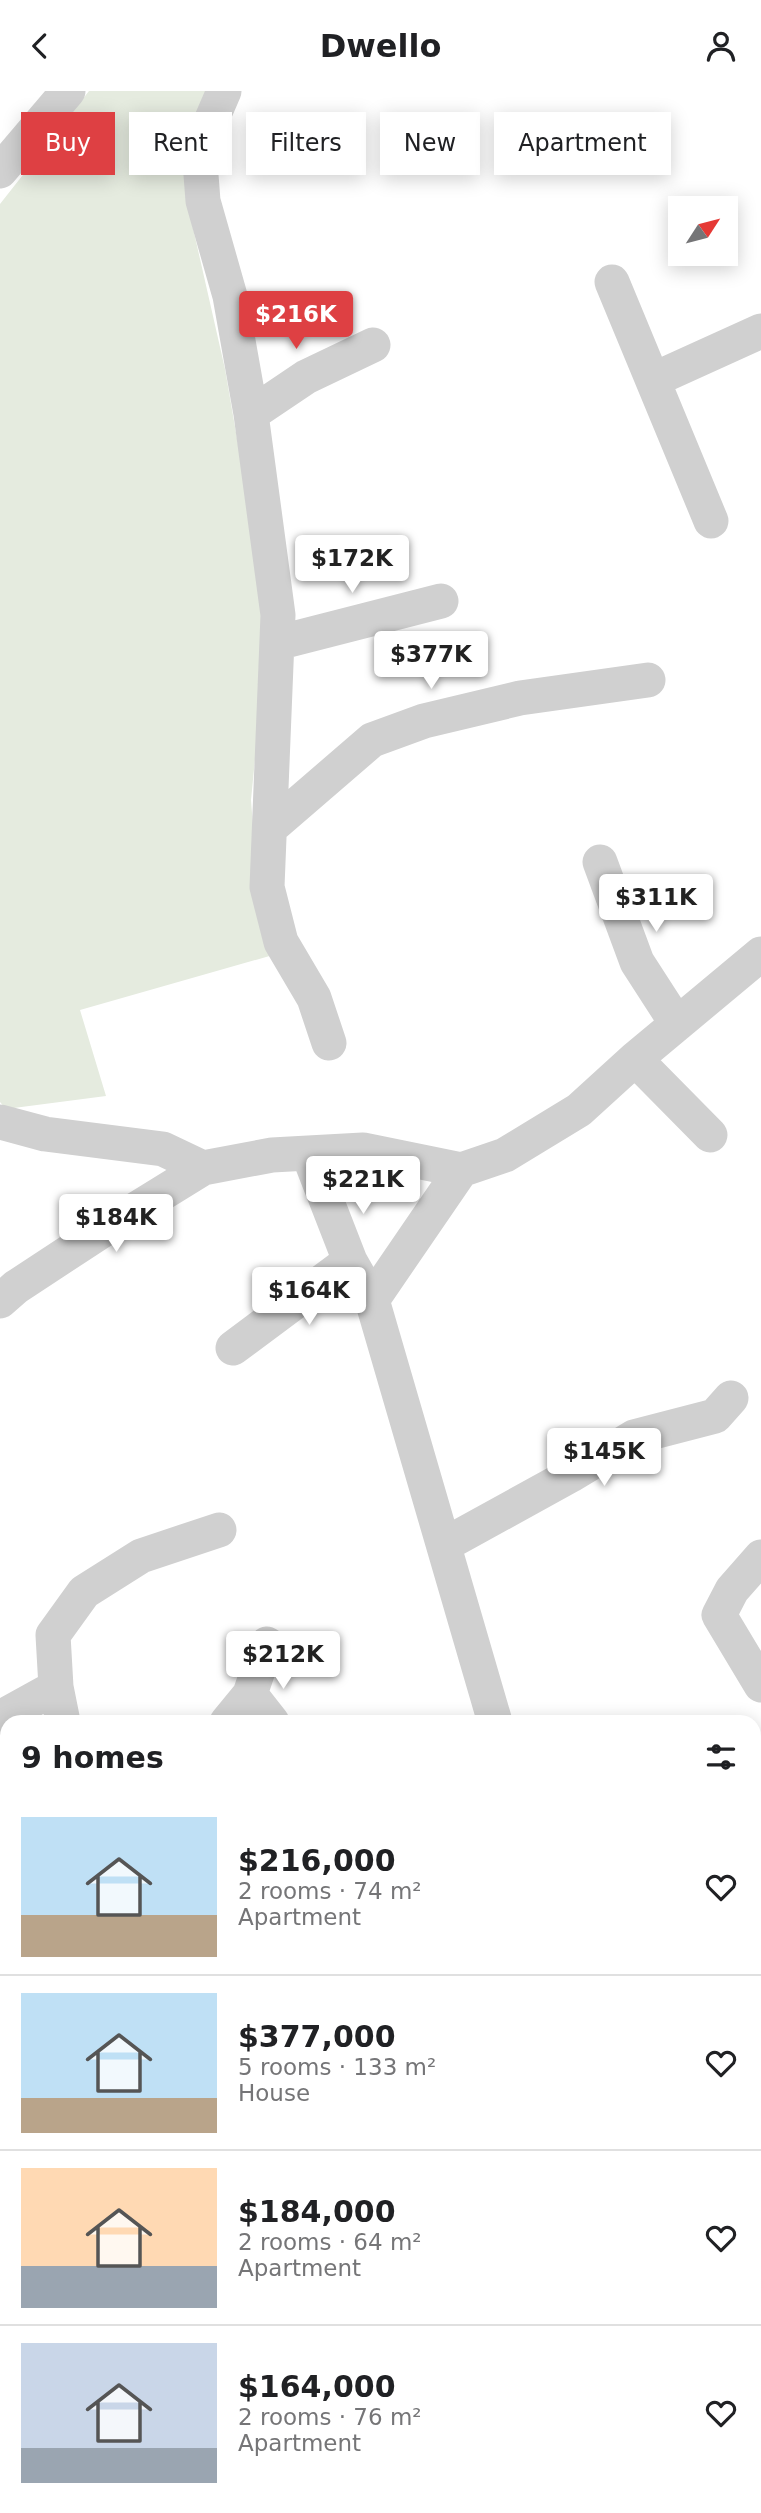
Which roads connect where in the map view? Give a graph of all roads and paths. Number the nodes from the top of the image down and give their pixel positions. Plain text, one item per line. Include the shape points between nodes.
1 (68, 91) edge
2 (224, 91) edge
3 (0, 171) edge
4 (612, 282) dead end
5 (761, 332) edge
6 (373, 345) dead end
7 (653, 380) junction
8 (251, 414) junction
9 (711, 521) dead end
10 (441, 601) dead end
11 (277, 643) junction
12 (648, 680) dead end
13 (270, 828) junction
14 (600, 862) dead end
15 (761, 954) edge
16 (677, 1024) junction
17 (329, 1043) dead end
18 (635, 1059) junction
19 (0, 1122) edge
20 (710, 1135) dead end
21 (308, 1153) junction
22 (203, 1168) junction
23 (461, 1170) junction
24 (350, 1261) junction
25 (372, 1300) junction
26 (0, 1301) edge
27 (233, 1348) dead end
28 (731, 1398) dead end
29 (219, 1529) dead end
30 (444, 1545) junction
31 (761, 1557) edge
32 (267, 1644) dead end
33 (761, 1685) edge
34 (56, 1688) junction
35 (250, 1694) junction
36 (6, 1715) edge
37 (62, 1715) edge
38 (233, 1715) edge
39 (266, 1715) edge
40 (493, 1715) edge

1 - 3 street
2 - 8 street via 199,149 203,201 230,296
4 - 7 street
5 - 7 street
6 - 8 street via 306,377
7 - 9 street
8 - 11 street via 278,615
10 - 11 street
11 - 13 street
12 - 13 street via 520,698 424,721 372,740
13 - 17 street via 267,887 281,942 314,998
14 - 16 street via 637,963
15 - 16 street
16 - 18 street
18 - 20 street
18 - 23 street via 579,1110 505,1155
19 - 22 street via 45,1134 163,1149
21 - 22 street
21 - 23 street via 363,1150
21 - 24 street
22 - 26 street
23 - 25 street
24 - 25 street
24 - 27 street
25 - 30 street
28 - 30 street via 715,1416 635,1437
29 - 34 street via 141,1556 84,1592 53,1635
30 - 40 street
31 - 33 street via 732,1590 719,1615
32 - 35 street
34 - 36 street
34 - 37 street
35 - 38 street
35 - 39 street

